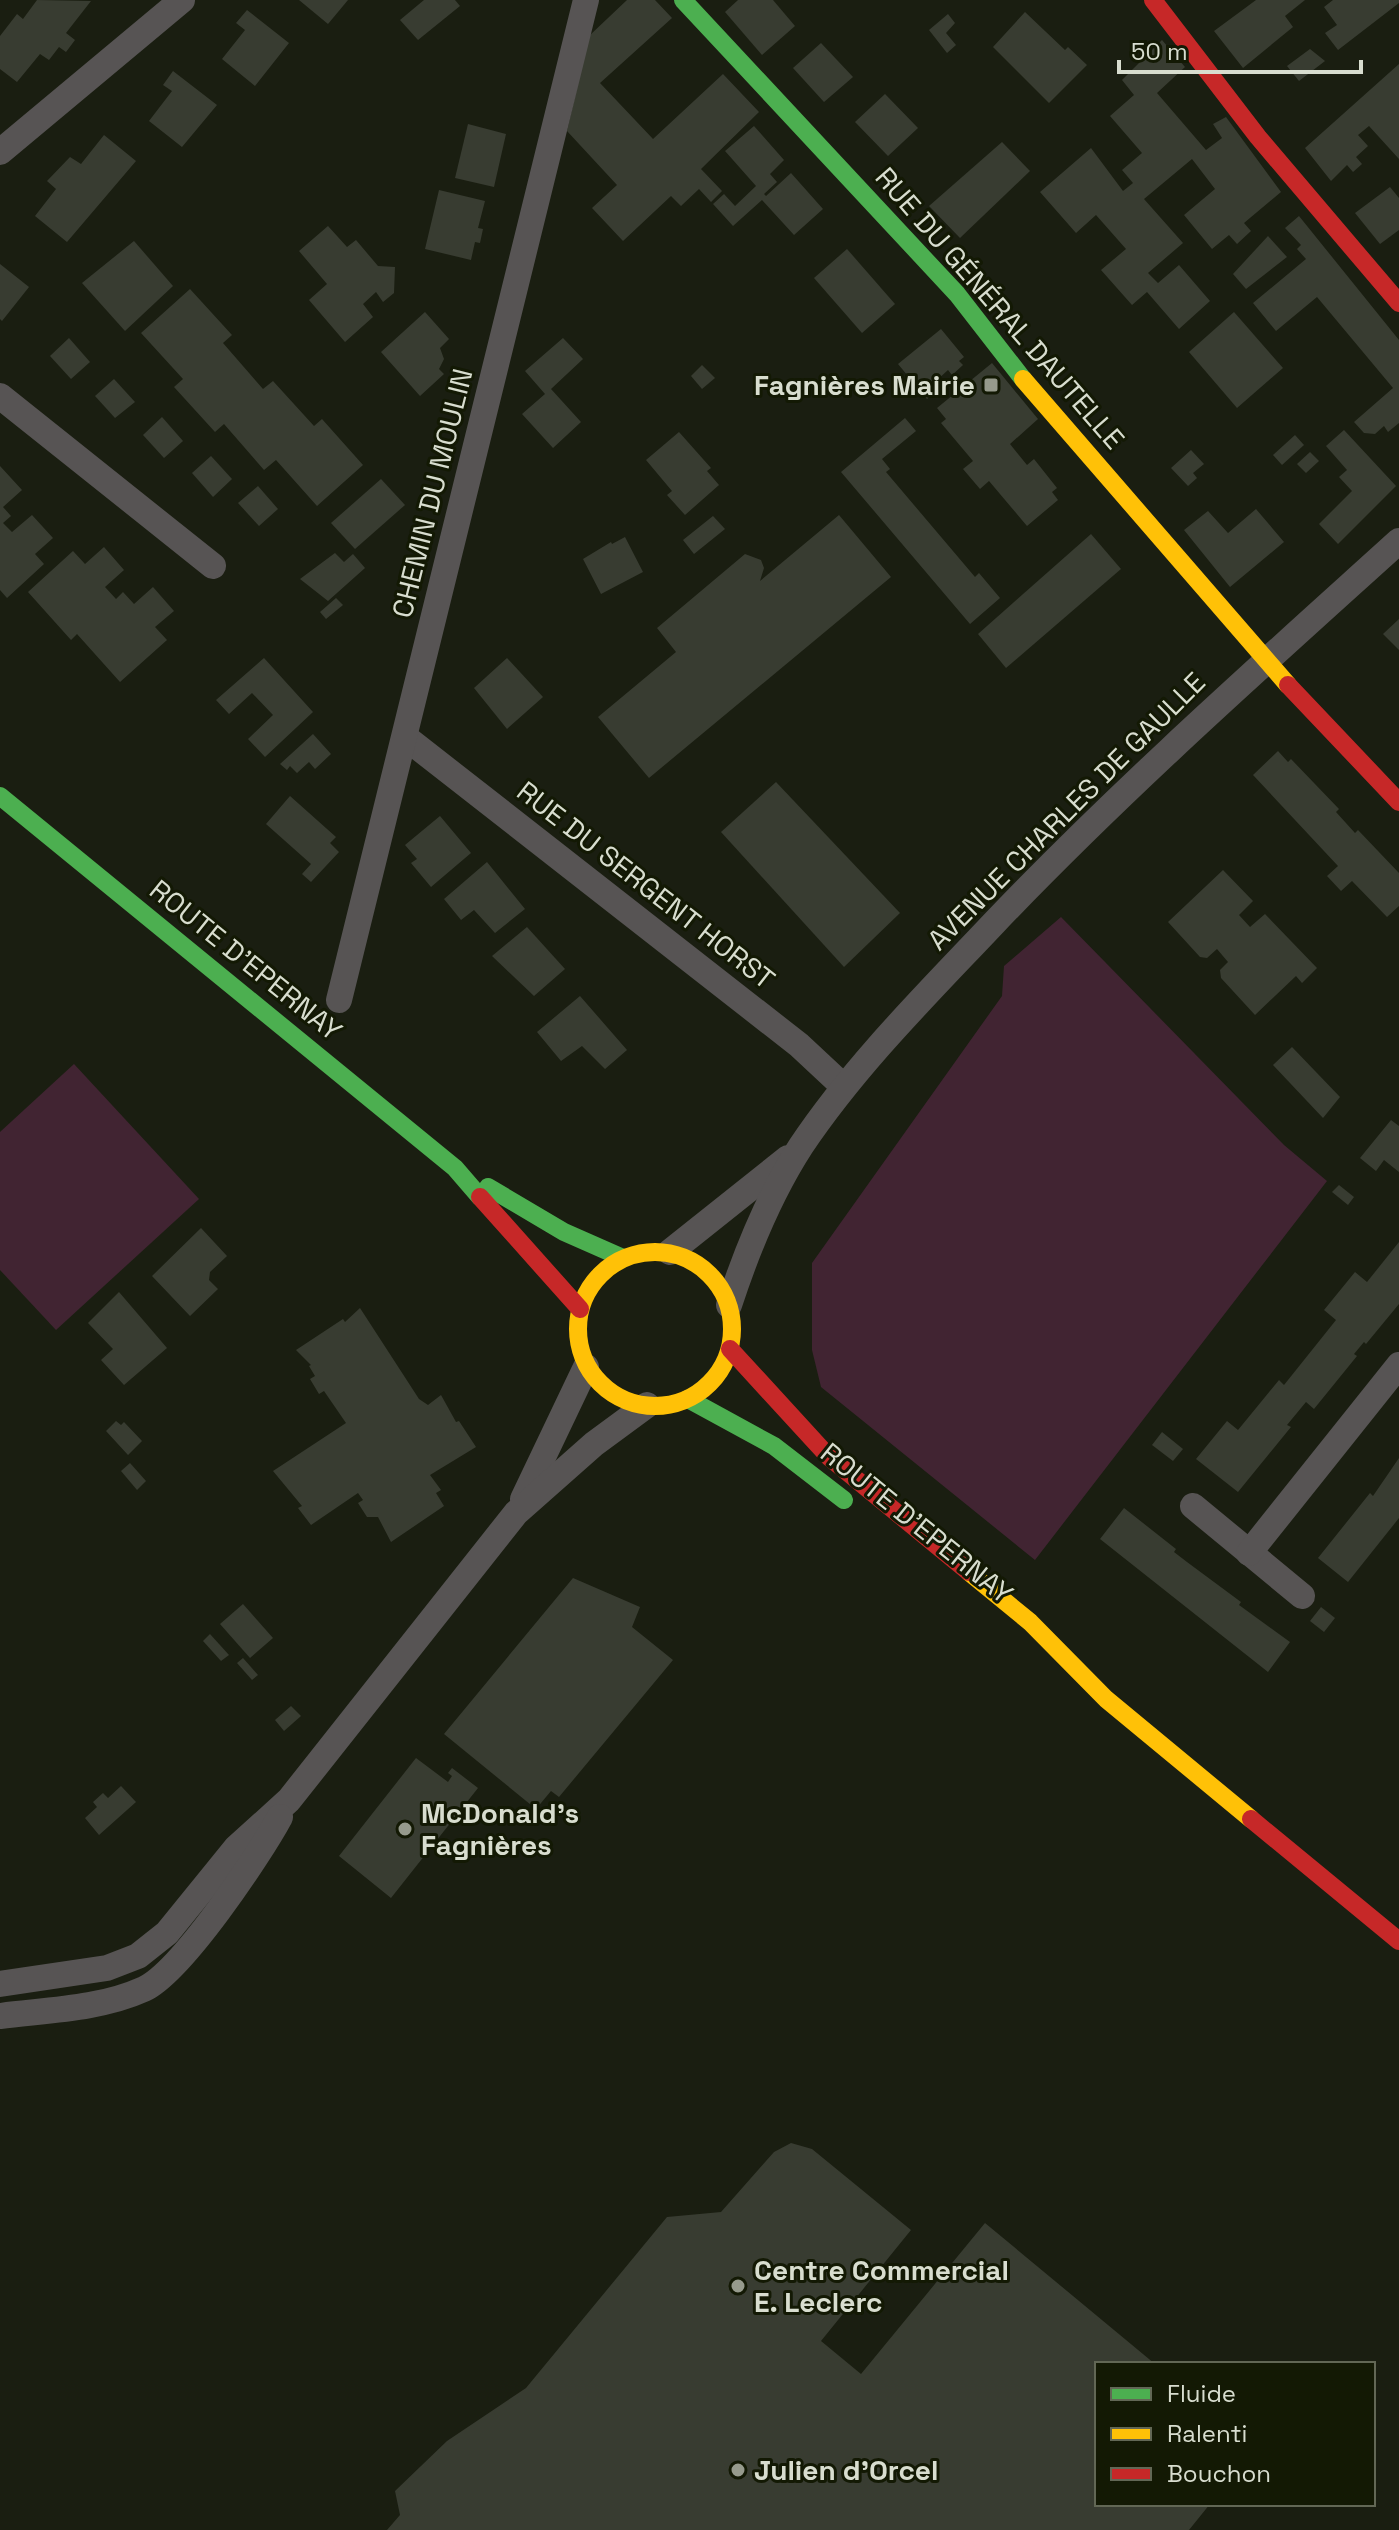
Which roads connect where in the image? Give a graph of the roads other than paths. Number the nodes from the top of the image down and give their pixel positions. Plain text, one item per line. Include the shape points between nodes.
1 (182, 0) edge
2 (586, 0) edge
3 (683, 0) edge
4 (1153, 0) edge
5 (0, 152) edge
6 (1399, 303) edge
7 (0, 396) edge
8 (1399, 541) edge
9 (213, 566) dead end
10 (1265, 661) junction
11 (405, 737) junction
12 (0, 796) edge
13 (1399, 802) edge
14 (339, 1000) dead end
15 (844, 1087) junction
16 (800, 1148) junction
17 (455, 1168) junction
18 (670, 1252) junction
19 (623, 1258) junction
20 (729, 1305) junction
21 (580, 1309) junction
22 (730, 1349) junction
23 (1399, 1365) edge
24 (586, 1367) junction
25 (688, 1399) junction
26 (647, 1405) junction
27 (1193, 1506) dead end
28 (516, 1513) junction
29 (864, 1516) dead end
30 (1249, 1553) junction
31 (1302, 1596) dead end
32 (1027, 1647) dead end
33 (1106, 1699) junction
34 (289, 1800) junction
35 (1399, 1941) edge
36 (0, 1984) edge
37 (0, 2016) edge

1 - 5 street
2 - 11 street, CHEMIN DU MOULIN
3 - 10 main road, RUE DU GÉNÉRAL DAUTELLE via 957,294 1057,422 1111,477
4 - 6 main road via 1258,137
7 - 9 street
8 - 10 street, AVENUE CHARLES DE GAULLE
10 - 13 main road, RUE DU GÉNÉRAL DAUTELLE
10 - 15 street, AVENUE CHARLES DE GAULLE via 1054,861
11 - 14 street, CHEMIN DU MOULIN
11 - 15 street, RUE DU SERGENT HORST via 799,1045
12 - 17 main road, ROUTE D'EPERNAY
15 - 16 street, AVENUE CHARLES DE GAULLE
16 - 18 street, AVENUE CHARLES DE GAULLE
16 - 20 street, AVENUE CHARLES DE GAULLE via 752,1239
17 - 19 main road, ROUTE D'EPERNAY via 564,1232
17 - 21 main road, ROUTE D'EPERNAY
18 - 19 main road
18 - 20 main road via 703,1268
19 - 21 main road via 589,1288
20 - 22 main road
21 - 24 main road via 578,1332
22 - 25 main road via 721,1370
22 - 33 main road, ROUTE D'EPERNAY via 829,1457 1030,1622
23 - 30 street
24 - 26 main road via 602,1388
24 - 28 street
25 - 26 main road
25 - 29 main road, ROUTE D'EPERNAY via 774,1446
26 - 28 street
27 - 30 street
28 - 34 street
30 - 31 street
32 - 33 main road, ROUTE D'EPERNAY
33 - 35 main road, ROUTE D'EPERNAY
34 - 36 street via 236,1848 167,1933 138,1956 82,1974
34 - 37 street via 256,1861 168,1972 146,1988 88,2005

